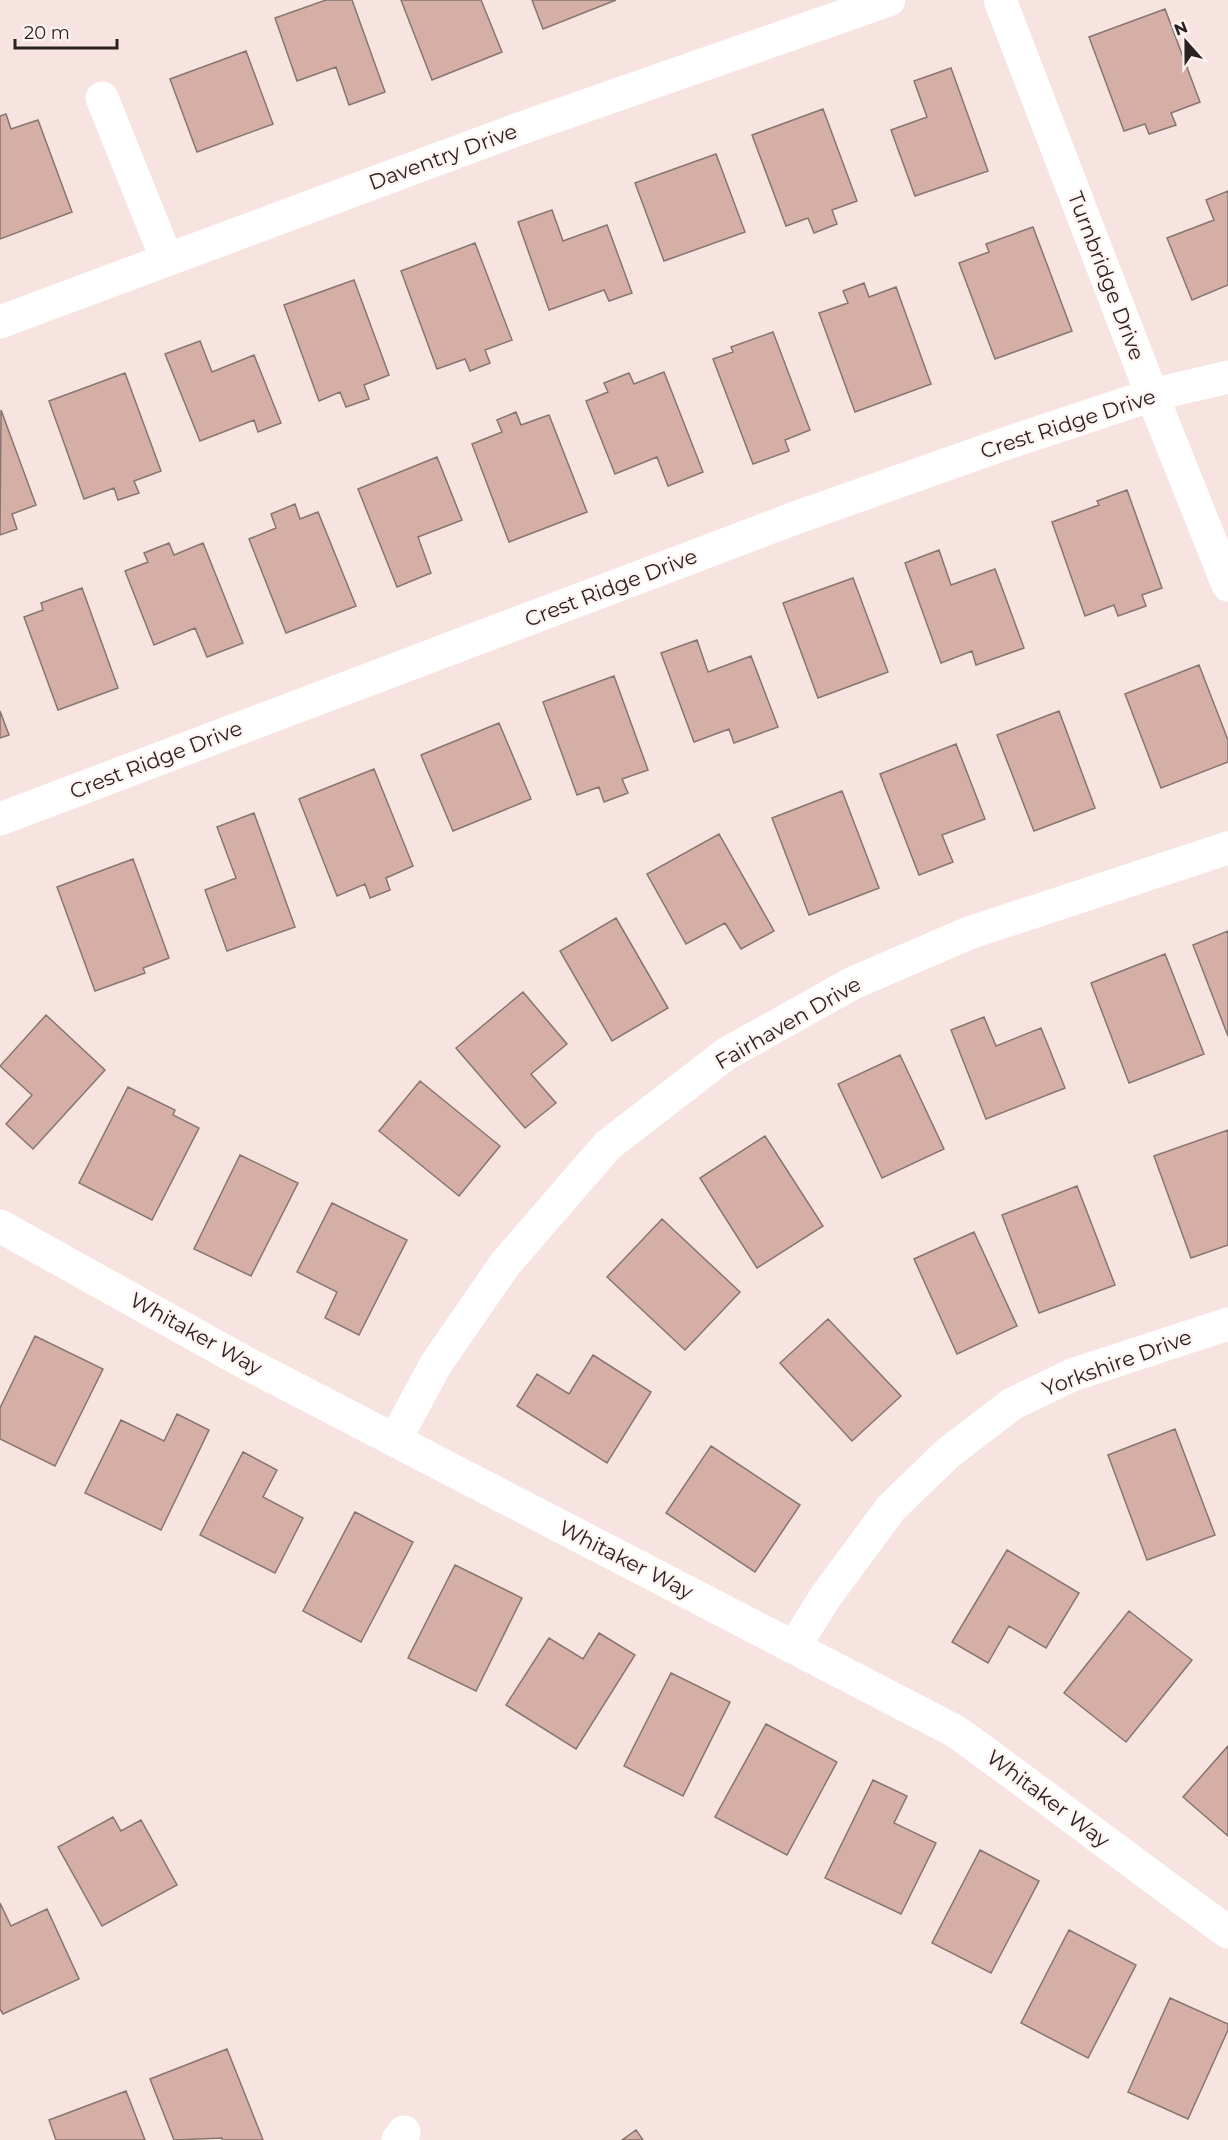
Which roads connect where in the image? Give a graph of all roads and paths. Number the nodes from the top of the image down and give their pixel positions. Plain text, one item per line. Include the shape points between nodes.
1 (889, 0) edge
2 (1000, 0) edge
3 (102, 98) dead end
4 (167, 260) junction
5 (0, 322) edge
6 (1228, 377) edge
7 (1152, 395) junction
8 (1228, 585) edge
9 (0, 819) edge
10 (1228, 848) edge
11 (0, 1226) edge
12 (1228, 1324) edge
13 (395, 1440) junction
14 (794, 1647) junction
15 (1228, 1932) edge

1 - 4 street, Daventry Drive via 516,130
2 - 7 street, Turnbridge Drive
3 - 4 street
4 - 5 street, Daventry Drive
6 - 7 street, Crest Ridge Drive
7 - 8 street, Turnbridge Drive
7 - 9 street, Crest Ridge Drive via 798,517
10 - 13 street, Fairhaven Drive via 969,933 853,984 726,1054 609,1145 505,1264 435,1364
11 - 13 street, Whitaker Way via 244,1362
12 - 14 street, Yorkshire Drive via 1072,1375 1012,1404 948,1453 891,1508
13 - 14 street, Whitaker Way
14 - 15 street, Whitaker Way via 955,1731

